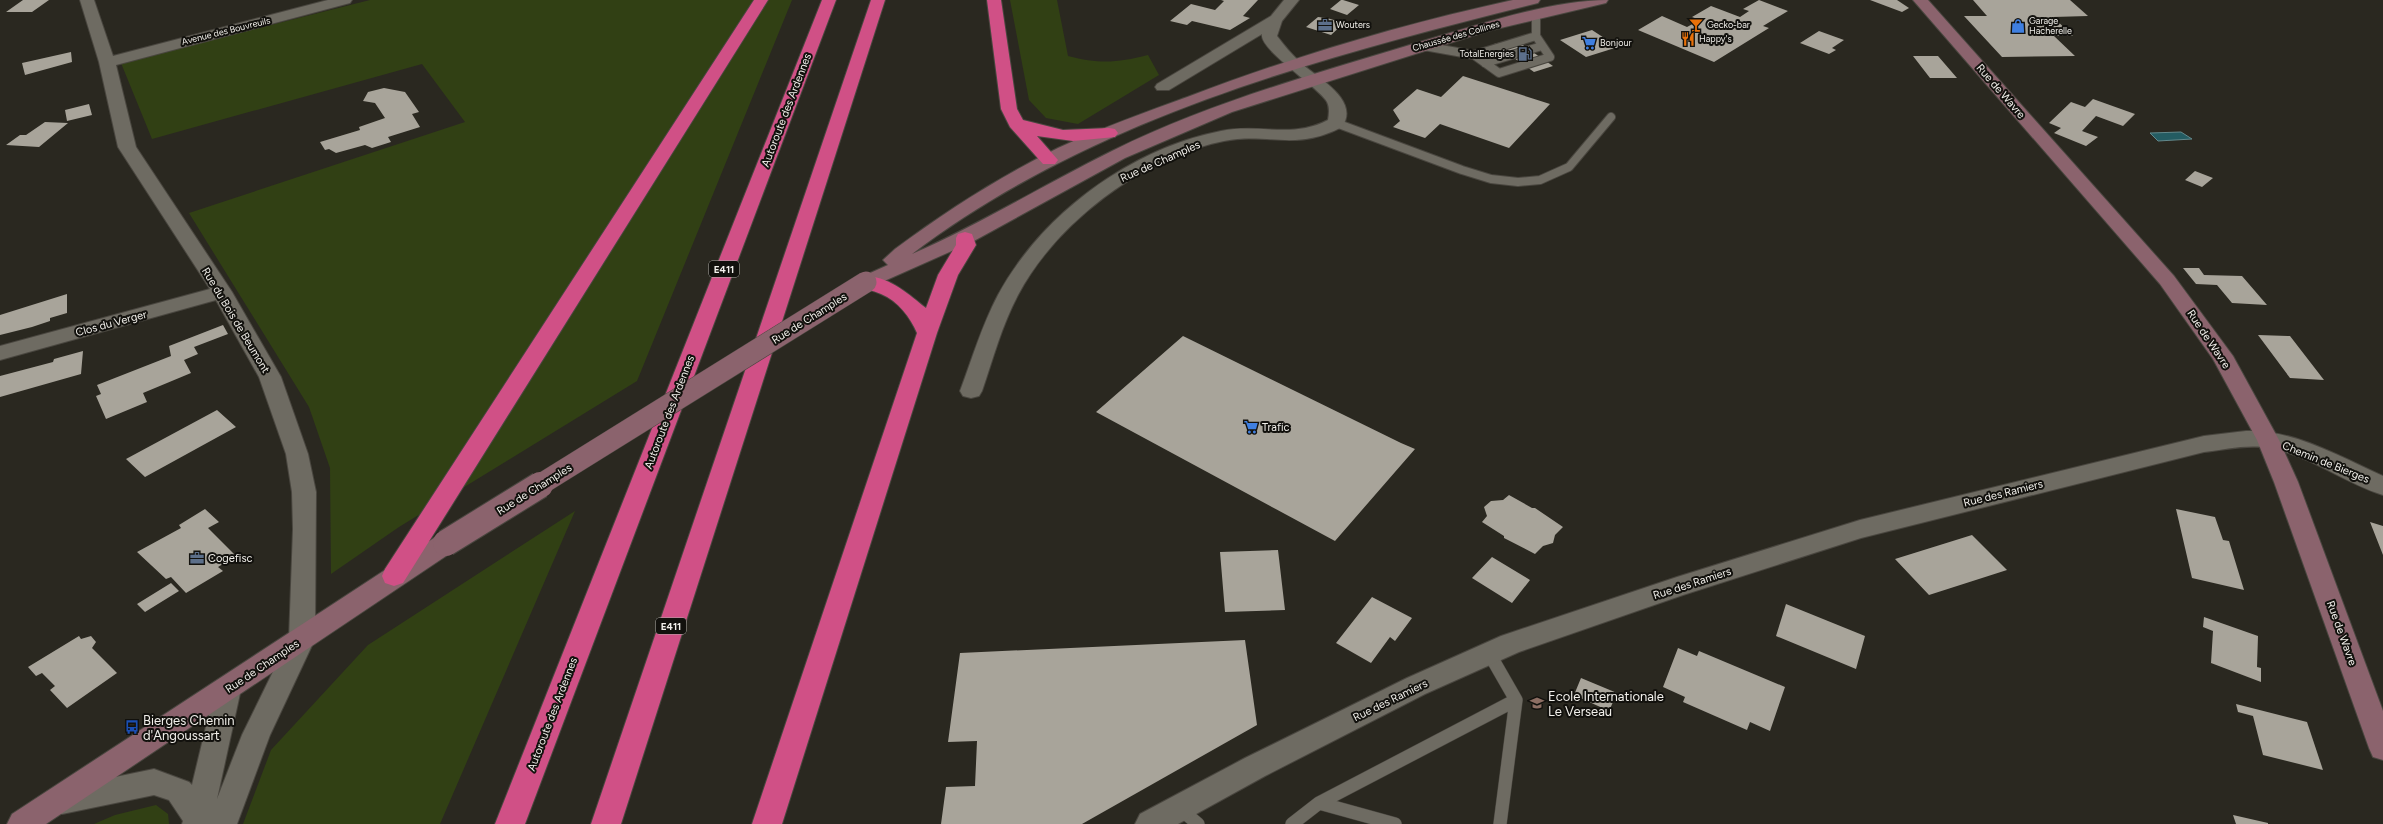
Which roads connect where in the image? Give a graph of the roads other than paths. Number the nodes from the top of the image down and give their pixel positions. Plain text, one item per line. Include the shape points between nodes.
1 (87, 0) edge
2 (345, 0) edge
3 (761, 0) edge
4 (829, 0) edge
5 (878, 0) edge
6 (994, 0) edge
7 (1292, 0) edge
8 (1602, 0) edge
9 (1920, 0) edge
10 (1534, 7) edge
11 (1276, 19) junction
12 (1536, 36) junction
13 (1424, 46) junction
14 (1542, 46) junction
15 (1474, 55) junction
16 (107, 62) junction
17 (1485, 63) junction
18 (1294, 65) junction
19 (1313, 80) junction
20 (1163, 87) dead end
21 (1611, 117) dead end
22 (1016, 123) junction
23 (1336, 123) junction
24 (1109, 133) junction
25 (1049, 160) junction
26 (965, 238) junction
27 (910, 253) junction
28 (866, 282) junction
29 (222, 292) junction
30 (927, 333) junction
31 (0, 353) edge
32 (971, 391) dead end
33 (2268, 440) junction
34 (2383, 486) edge
35 (394, 576) junction
36 (302, 639) junction
37 (1489, 653) junction
38 (228, 689) junction
39 (1516, 700) junction
40 (2383, 748) edge
41 (55, 803) junction
42 (1319, 803) junction
43 (1171, 816) edge
44 (206, 822) edge
45 (22, 824) edge
46 (510, 824) edge
47 (606, 824) edge
48 (767, 824) edge
49 (1150, 824) edge
50 (1198, 824) edge
51 (1292, 824) edge
52 (1395, 824) edge
53 (1500, 824) edge

1 - 16 street, Rue du Bois de Beumont
2 - 16 street, Avenue des Bouvreuils
3 - 35 highway
4 - 46 highway, Autoroute des Ardennes / E411
5 - 47 highway, E411
6 - 22 highway via 1009,109
7 - 11 street
8 - 10 main road, Chaussée des Collines
9 - 33 main road, Rue de Wavre via 2167,280 2222,356
10 - 12 lane
10 - 13 main road, Chaussée des Collines
10 - 18 main road, Chaussée des Collines via 1419,28
11 - 18 street via 1270,28 1269,37
11 - 20 street
12 - 14 lane
12 - 15 lane
13 - 15 lane
13 - 19 main road, Chaussée des Collines
14 - 17 lane
14 - 17 lane via 1550,57 1499,73
15 - 17 lane
16 - 29 street, Rue du Bois de Beumont via 127,148
18 - 19 street
18 - 24 main road, Chaussée des Collines via 1208,94
19 - 23 street via 1330,94 1336,103
19 - 26 main road, Chaussée des Collines via 1226,108 1119,154
21 - 23 lane via 1569,167 1540,180 1518,182 1491,179 1462,170
22 - 24 highway via 1039,132 1072,138
22 - 25 highway
23 - 32 street, Rue de Champles via 1301,136 1222,136 1194,144 1121,177 1099,193 1066,220 1031,259 1008,295
24 - 25 main road, Chaussée des Collines
25 - 27 main road via 1045,176 1038,181
26 - 27 main road, Chaussée des Collines
26 - 30 highway via 966,245 948,276
27 - 28 main road, Rue de Champles
28 - 30 highway via 890,290 902,298 919,313
28 - 35 main road, Rue de Champles, bridge
29 - 31 street, Clos du Verger
29 - 36 street, Rue du Bois de Beumont via 270,377 297,454 304,492 305,529
30 - 48 highway
33 - 34 street, Chemin de Bierges via 2307,453
33 - 37 street, Rue des Ramiers via 2204,444 1860,529 1677,587
33 - 40 main road, Rue de Wavre via 2300,517
35 - 36 main road, Rue de Champles
36 - 38 main road, Rue de Champles
36 - 44 street via 256,735
37 - 39 lane
37 - 43 street, Rue des Ramiers via 1416,686
38 - 41 main road, Rue de Champles
38 - 44 street
39 - 42 lane
39 - 53 lane
41 - 44 street via 154,782 179,791
41 - 45 main road, Rue de Champles
42 - 51 lane
42 - 52 lane
43 - 49 street, Rue des Ramiers
43 - 50 lane

